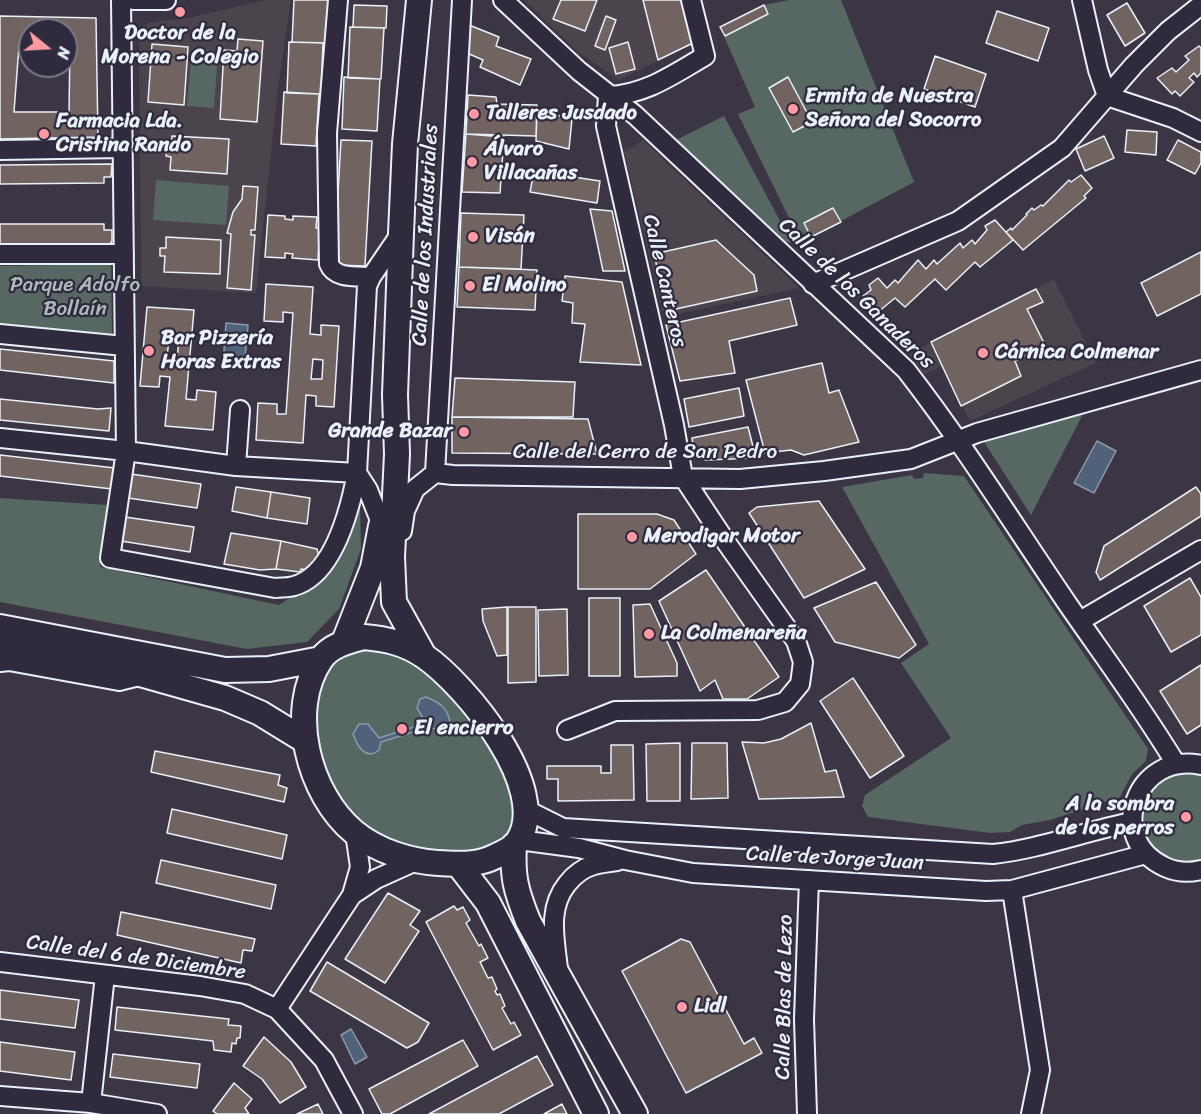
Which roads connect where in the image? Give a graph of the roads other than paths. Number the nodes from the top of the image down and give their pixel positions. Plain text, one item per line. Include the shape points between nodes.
1 (121, 0) edge
2 (134, 0) edge
3 (166, 0) edge
4 (338, 0) edge
5 (419, 0) edge
6 (462, 0) edge
7 (503, 0) edge
8 (692, 0) edge
9 (1082, 0) edge
10 (1201, 5) edge
11 (608, 96) junction
12 (1107, 96) junction
13 (1201, 132) edge
14 (122, 148) junction
15 (0, 150) edge
16 (401, 233) junction
17 (0, 254) edge
18 (123, 254) junction
19 (371, 277) junction
20 (813, 284) junction
21 (0, 334) edge
22 (124, 346) junction
23 (1201, 370) edge
24 (395, 395) junction
25 (240, 410) dead end
26 (0, 438) edge
27 (957, 442) junction
28 (126, 451) junction
29 (236, 466) junction
30 (357, 473) junction
31 (435, 473) junction
32 (683, 477) junction
33 (381, 523) junction
34 (1201, 550) edge
35 (394, 602) junction
36 (1080, 621) junction
37 (0, 627) edge
38 (344, 642) junction
39 (0, 645) edge
40 (424, 656) junction
41 (321, 659) junction
42 (0, 662) edge
43 (146, 674) junction
44 (567, 730) dead end
45 (304, 740) junction
46 (1176, 764) junction
47 (1201, 765) edge
48 (527, 810) junction
49 (1132, 822) junction
50 (355, 833) junction
51 (517, 842) junction
52 (1146, 854) junction
53 (625, 860) junction
54 (416, 861) junction
55 (458, 864) junction
56 (1200, 871) edge
57 (809, 880) junction
58 (1012, 890) junction
59 (352, 895) junction
60 (0, 962) edge
61 (559, 974) junction
62 (105, 975) junction
63 (277, 1009) junction
64 (0, 1096) edge
65 (91, 1103) junction
66 (157, 1114) edge
67 (353, 1114) edge
68 (596, 1114) edge
69 (635, 1114) edge
70 (807, 1114) edge
71 (1031, 1114) edge

1 - 14 street
2 - 3 street
4 - 19 street via 327,133 328,264 338,274
5 - 16 main road
6 - 31 street, Calle de los Industriales
7 - 11 street, Calle de los Ganaderos
8 - 11 street via 705,56 655,86
9 - 12 street
10 - 12 street via 1168,32
11 - 20 street, Calle de los Ganaderos via 635,115
11 - 32 street, Calle Canteros via 606,126
12 - 13 street via 1173,118
12 - 20 street via 1062,148 958,221
14 - 15 street
14 - 18 street
16 - 19 street
16 - 24 main road
17 - 18 street
18 - 22 street
19 - 30 street
20 - 27 street, Calle de los Ganaderos via 906,370
21 - 22 street
22 - 28 street
23 - 27 street, Calle del Cerro de San Pedro
24 - 33 main road via 385,453
24 - 35 main road
25 - 29 street
26 - 28 street
27 - 32 street, Calle del Cerro de San Pedro via 911,459 824,471 740,479
27 - 36 street, Calle de los Ganaderos
28 - 29 street
28 - 30 street via 110,558 275,588 294,586 323,566 334,548
29 - 30 street
30 - 33 street via 369,490
31 - 32 street, Calle del Cerro de San Pedro
31 - 35 street via 415,489 405,511 400,578
32 - 44 street via 796,641 803,662 800,684 786,702 770,708 615,711
33 - 38 main road via 373,568
34 - 36 street
35 - 40 main road
36 - 46 street, Calle de los Ganaderos
37 - 41 main road via 225,670 269,669
38 - 40 main road via 364,637 388,639
38 - 41 main road
39 - 43 main road
40 - 48 main road via 459,687 492,727 516,771
41 - 45 main road via 306,697
42 - 43 street via 119,681
43 - 45 main road via 225,698 260,713
45 - 50 main road via 322,793
46 - 47 street
46 - 49 street via 1143,785 1133,807
48 - 49 street, Calle de Jorge Juan via 563,828 993,854
48 - 51 main road
49 - 52 street
50 - 54 main road
50 - 59 street via 360,867
51 - 53 street, Calle de Jorge Juan via 579,848
51 - 55 main road via 495,857
51 - 61 main road via 513,868 516,892
52 - 56 street via 1170,870
52 - 58 street, Calle de Jorge Juan
53 - 57 street, Calle de Jorge Juan via 693,873
53 - 61 street via 591,865 573,876 557,899 553,929
54 - 55 main road
54 - 59 street
55 - 68 main road via 488,903
57 - 58 street, Calle de Jorge Juan
57 - 70 street, Calle Blas de Lezo via 804,1019
58 - 71 street via 1040,1070
59 - 63 street
60 - 62 street, Calle del 6 de Diciembre
61 - 69 main road
62 - 63 street, Calle del 6 de Diciembre via 245,994
62 - 65 street
63 - 67 street, Calle del 6 de Diciembre via 324,1060
64 - 65 street
65 - 66 street

